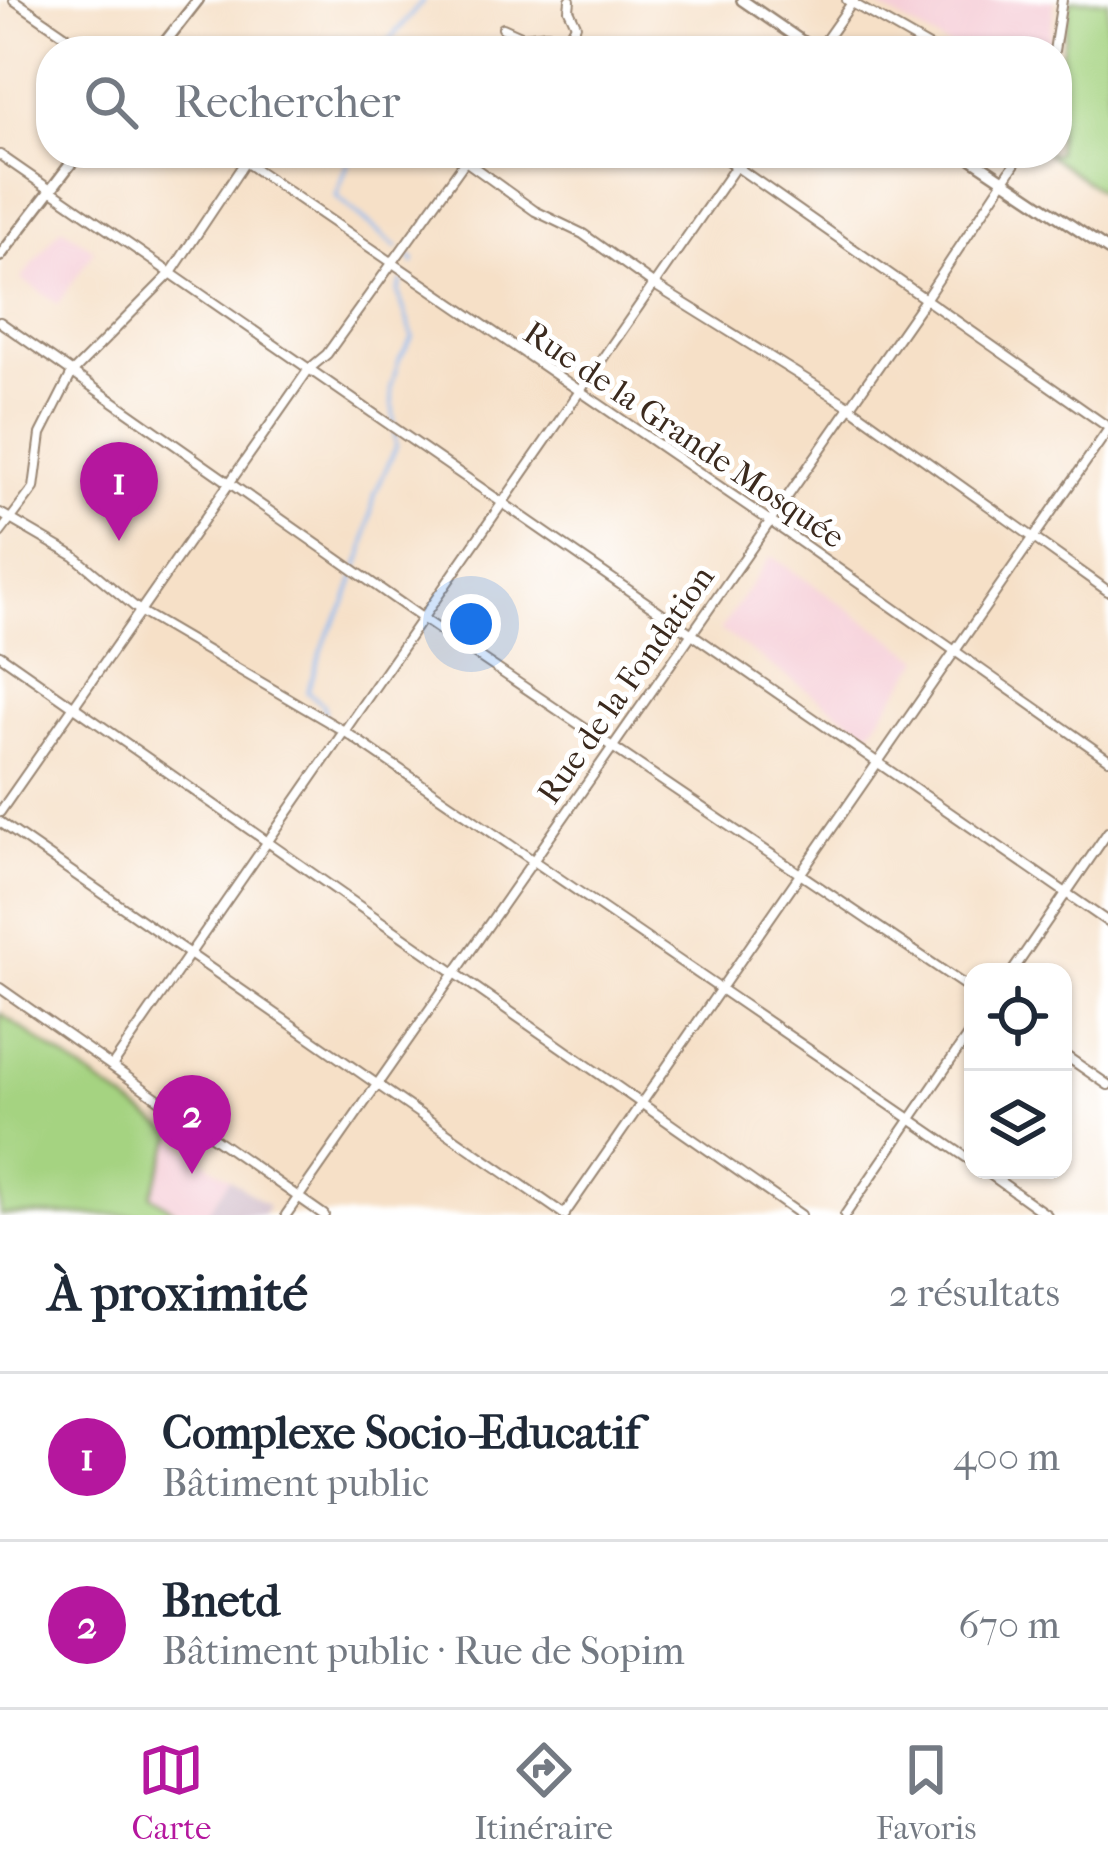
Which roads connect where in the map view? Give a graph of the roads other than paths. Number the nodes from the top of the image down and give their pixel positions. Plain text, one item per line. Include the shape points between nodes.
1 (14, 0) edge
2 (198, 0) edge
3 (570, 0) edge
4 (742, 0) edge
5 (1062, 0) edge
6 (850, 1) edge
7 (503, 28) dead end
8 (66, 36) edge
9 (170, 36) edge
10 (521, 36) edge
11 (569, 36) edge
12 (795, 36) edge
13 (827, 36) edge
14 (910, 36) edge
15 (1056, 36) edge
16 (0, 155) edge
17 (68, 168) edge
18 (242, 168) edge
19 (252, 168) edge
20 (459, 168) edge
21 (481, 168) edge
22 (735, 168) edge
23 (739, 168) edge
24 (985, 168) edge
25 (1013, 168) edge
26 (1005, 182) junction
27 (51, 190) junction
28 (1108, 250) edge
29 (0, 256) edge
30 (390, 262) junction
31 (171, 273) junction
32 (653, 284) junction
33 (924, 301) junction
34 (0, 322) edge
35 (309, 369) junction
36 (72, 373) junction
37 (578, 393) junction
38 (849, 406) junction
39 (1108, 428) edge
40 (229, 484) junction
41 (502, 502) junction
42 (0, 513) edge
43 (10, 521) junction
44 (769, 521) junction
45 (0, 533) edge
46 (1034, 536) junction
47 (1108, 591) edge
48 (141, 612) junction
49 (422, 618) junction
50 (691, 633) junction
51 (956, 651) junction
52 (0, 655) edge
53 (73, 707) junction
54 (344, 731) junction
55 (613, 744) junction
56 (1108, 759) edge
57 (877, 763) junction
58 (0, 812) edge
59 (0, 822) edge
60 (1108, 832) edge
61 (267, 842) junction
62 (535, 860) junction
63 (802, 873) junction
64 (1066, 893) junction
65 (1108, 922) edge
66 (189, 954) junction
67 (1018, 963) edge
68 (455, 973) junction
69 (964, 985) edge
70 (0, 988) edge
71 (723, 988) junction
72 (964, 1041) edge
73 (1072, 1060) edge
74 (112, 1066) junction
75 (377, 1085) junction
76 (1108, 1085) edge
77 (642, 1105) junction
78 (911, 1118) junction
79 (964, 1156) edge
80 (997, 1179) edge
81 (299, 1197) junction
82 (286, 1215) edge
83 (324, 1215) edge
84 (564, 1215) edge
85 (801, 1215) edge
86 (845, 1215) edge
87 (1047, 1215) edge

1 - 8 street
2 - 9 main road
3 - 11 street via 576,25
4 - 12 main road
5 - 15 street
6 - 13 street
6 - 14 street
7 - 10 street
16 - 27 street
17 - 27 main road
18 - 31 street
19 - 30 street, Rue de la Grande Mosquée
20 - 30 street
21 - 32 street
22 - 32 street
23 - 33 street
24 - 26 main road
25 - 26 street, Rue de la Fondation
26 - 28 main road
26 - 33 street, Rue de la Fondation
27 - 29 main road
27 - 31 street
30 - 35 street
30 - 37 street, Rue de la Grande Mosquée
31 - 35 street
31 - 36 street
32 - 37 street
32 - 38 street
33 - 38 street, Rue de la Fondation
33 - 39 street
34 - 36 street
35 - 40 street
35 - 41 street
36 - 40 street
36 - 43 street via 41,434 34,488
37 - 41 street
37 - 44 street, Rue de la Grande Mosquée
38 - 44 street, Rue de la Fondation
38 - 46 street
39 - 46 street
40 - 48 street
40 - 49 street
41 - 49 street
41 - 50 street
42 - 43 street
43 - 45 street
43 - 48 street via 74,556
44 - 50 street, Rue de la Fondation
44 - 51 street, Rue de la Grande Mosquée
46 - 47 street
46 - 51 street
48 - 53 street
48 - 54 street
49 - 54 street
49 - 55 street
50 - 55 street, Rue de la Fondation
50 - 57 street
51 - 56 street, Rue de la Grande Mosquée
51 - 57 street
52 - 53 street
53 - 58 street
53 - 61 street
54 - 61 street
54 - 62 street
55 - 62 street, Rue de la Fondation
55 - 63 street
57 - 63 street
57 - 64 street
59 - 66 street
60 - 64 street
61 - 66 street
61 - 68 street
62 - 68 street, Rue de la Fondation
62 - 71 street
63 - 69 street
63 - 71 street
64 - 65 street
64 - 67 street
66 - 74 street
66 - 75 street
68 - 75 street, Rue de la Fondation
68 - 77 street
70 - 74 street
71 - 77 street
71 - 78 street
72 - 78 street
73 - 76 street
74 - 81 street
75 - 81 street, Rue de la Fondation
75 - 84 street
77 - 84 street
77 - 85 street
78 - 79 street
78 - 86 street
80 - 87 street
81 - 82 street, Rue de la Fondation
81 - 83 street

